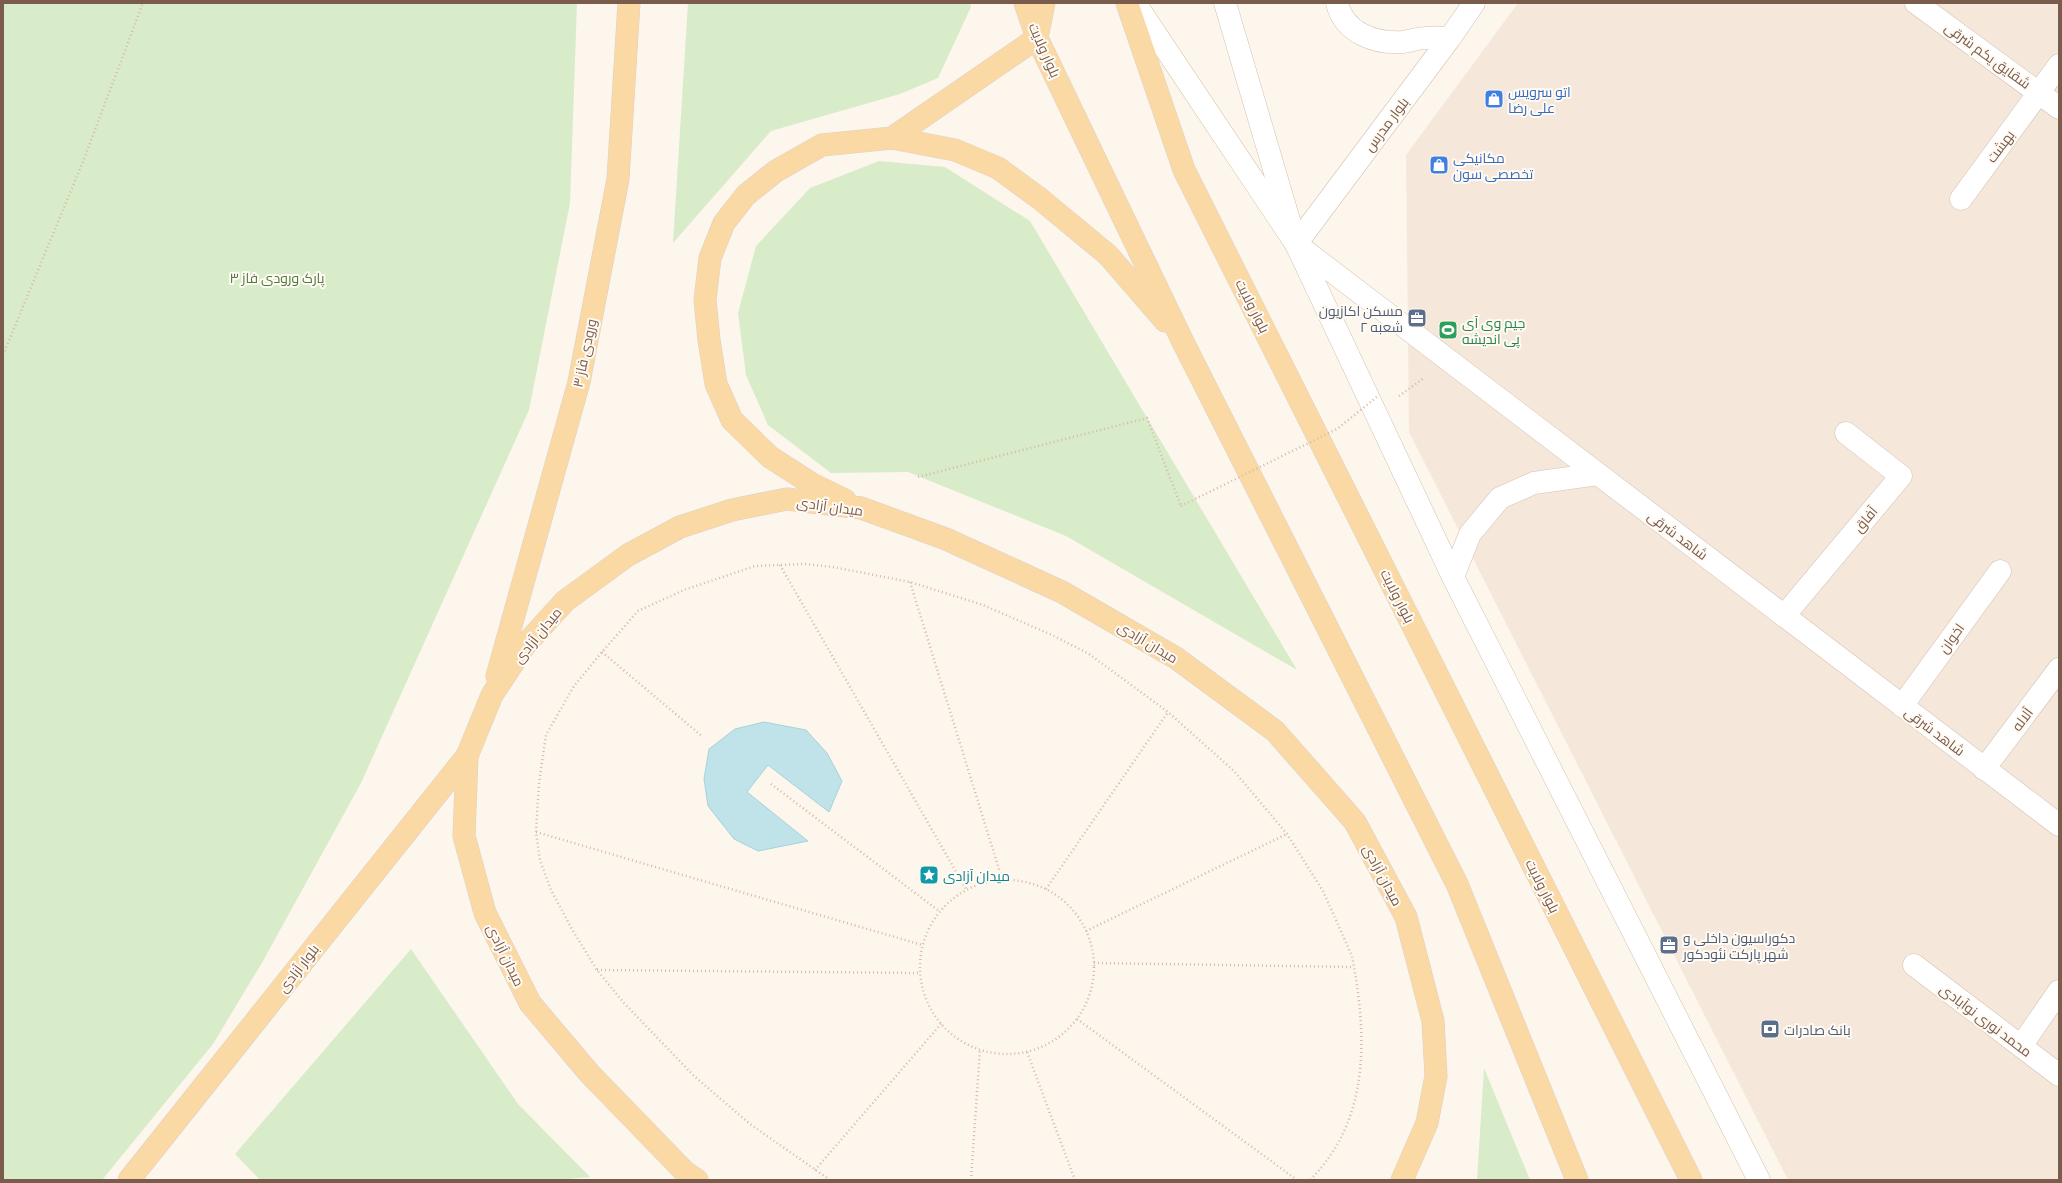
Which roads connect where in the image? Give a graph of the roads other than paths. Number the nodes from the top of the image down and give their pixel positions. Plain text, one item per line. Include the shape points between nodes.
1 (629, 3) edge
2 (1025, 3) edge
3 (1044, 3) edge
4 (1127, 3) edge
5 (1135, 3) edge
6 (1225, 3) edge
7 (1337, 3) edge
8 (1474, 3) edge
9 (1916, 3) edge
10 (1037, 38) junction
11 (1450, 38) junction
12 (2059, 65) edge
13 (2039, 93) junction
14 (2059, 108) edge
15 (892, 138) junction
16 (1961, 199) dead end
17 (1296, 244) junction
18 (1183, 342) junction
19 (1846, 433) dead end
20 (1598, 474) junction
21 (861, 508) junction
22 (2000, 571) dead end
23 (1453, 577) junction
24 (1784, 616) junction
25 (2059, 669) edge
26 (492, 695) junction
27 (1902, 706) junction
28 (467, 756) junction
29 (1984, 768) junction
30 (2059, 825) edge
31 (1914, 965) dead end
32 (2059, 991) edge
33 (2021, 1046) junction
34 (2059, 1075) edge
35 (129, 1180) edge
36 (697, 1180) edge
37 (1402, 1180) edge
38 (1577, 1180) edge
39 (1691, 1180) edge
40 (1758, 1180) edge

1 - 26 main road, ورودی فاز ۳ via 618,179 582,366
2 - 10 main road, بلوار ولایت
3 - 10 main road
4 - 39 main road, بلوار ولایت via 1184,170
5 - 17 main road
6 - 17 main road
7 - 11 main road via 1340,14 1358,34 1383,42
8 - 11 main road, بلوار مدرس
9 - 13 main road, شقایق یکم شرقی
10 - 15 main road
10 - 18 main road, بلوار ولایت
11 - 17 main road, بلوار مدرس
12 - 13 main road, بهشت
13 - 14 main road, شقایق یکم شرقی
13 - 16 main road, بهشت
15 - 18 main road via 955,150 998,168 1108,255
15 - 21 main road via 822,146 776,171 746,195 724,223 710,258 705,300 716,384 732,420 770,458 812,484
17 - 20 main road, شاهد شرقی
17 - 23 main road
18 - 38 main road, بلوار ولایت via 1457,884
19 - 24 main road, آفاق via 1901,476
20 - 23 main road via 1534,483 1500,498 1470,534
20 - 24 main road, شاهد شرقی
21 - 26 main road, میدان آزادی via 787,499 732,510 680,527 628,555 565,601 525,645
21 - 37 main road, میدان آزادی via 946,540 1062,592 1176,658 1275,731 1355,822 1406,917 1433,1021 1436,1076 1427,1123
22 - 27 main road, اخوان
23 - 40 main road
24 - 27 main road, شاهد شرقی
25 - 29 main road, آلاله
26 - 28 main road, میدان آزادی
27 - 29 main road, شاهد شرقی
28 - 35 main road, بلوار آزادی
28 - 36 main road, میدان آزادی via 464,836 485,913 530,1003 589,1073 685,1172
29 - 30 main road, شاهد شرقی
31 - 33 main road, محمد نوری نوآبادی
32 - 33 main road
33 - 34 main road, محمد نوری نوآبادی

